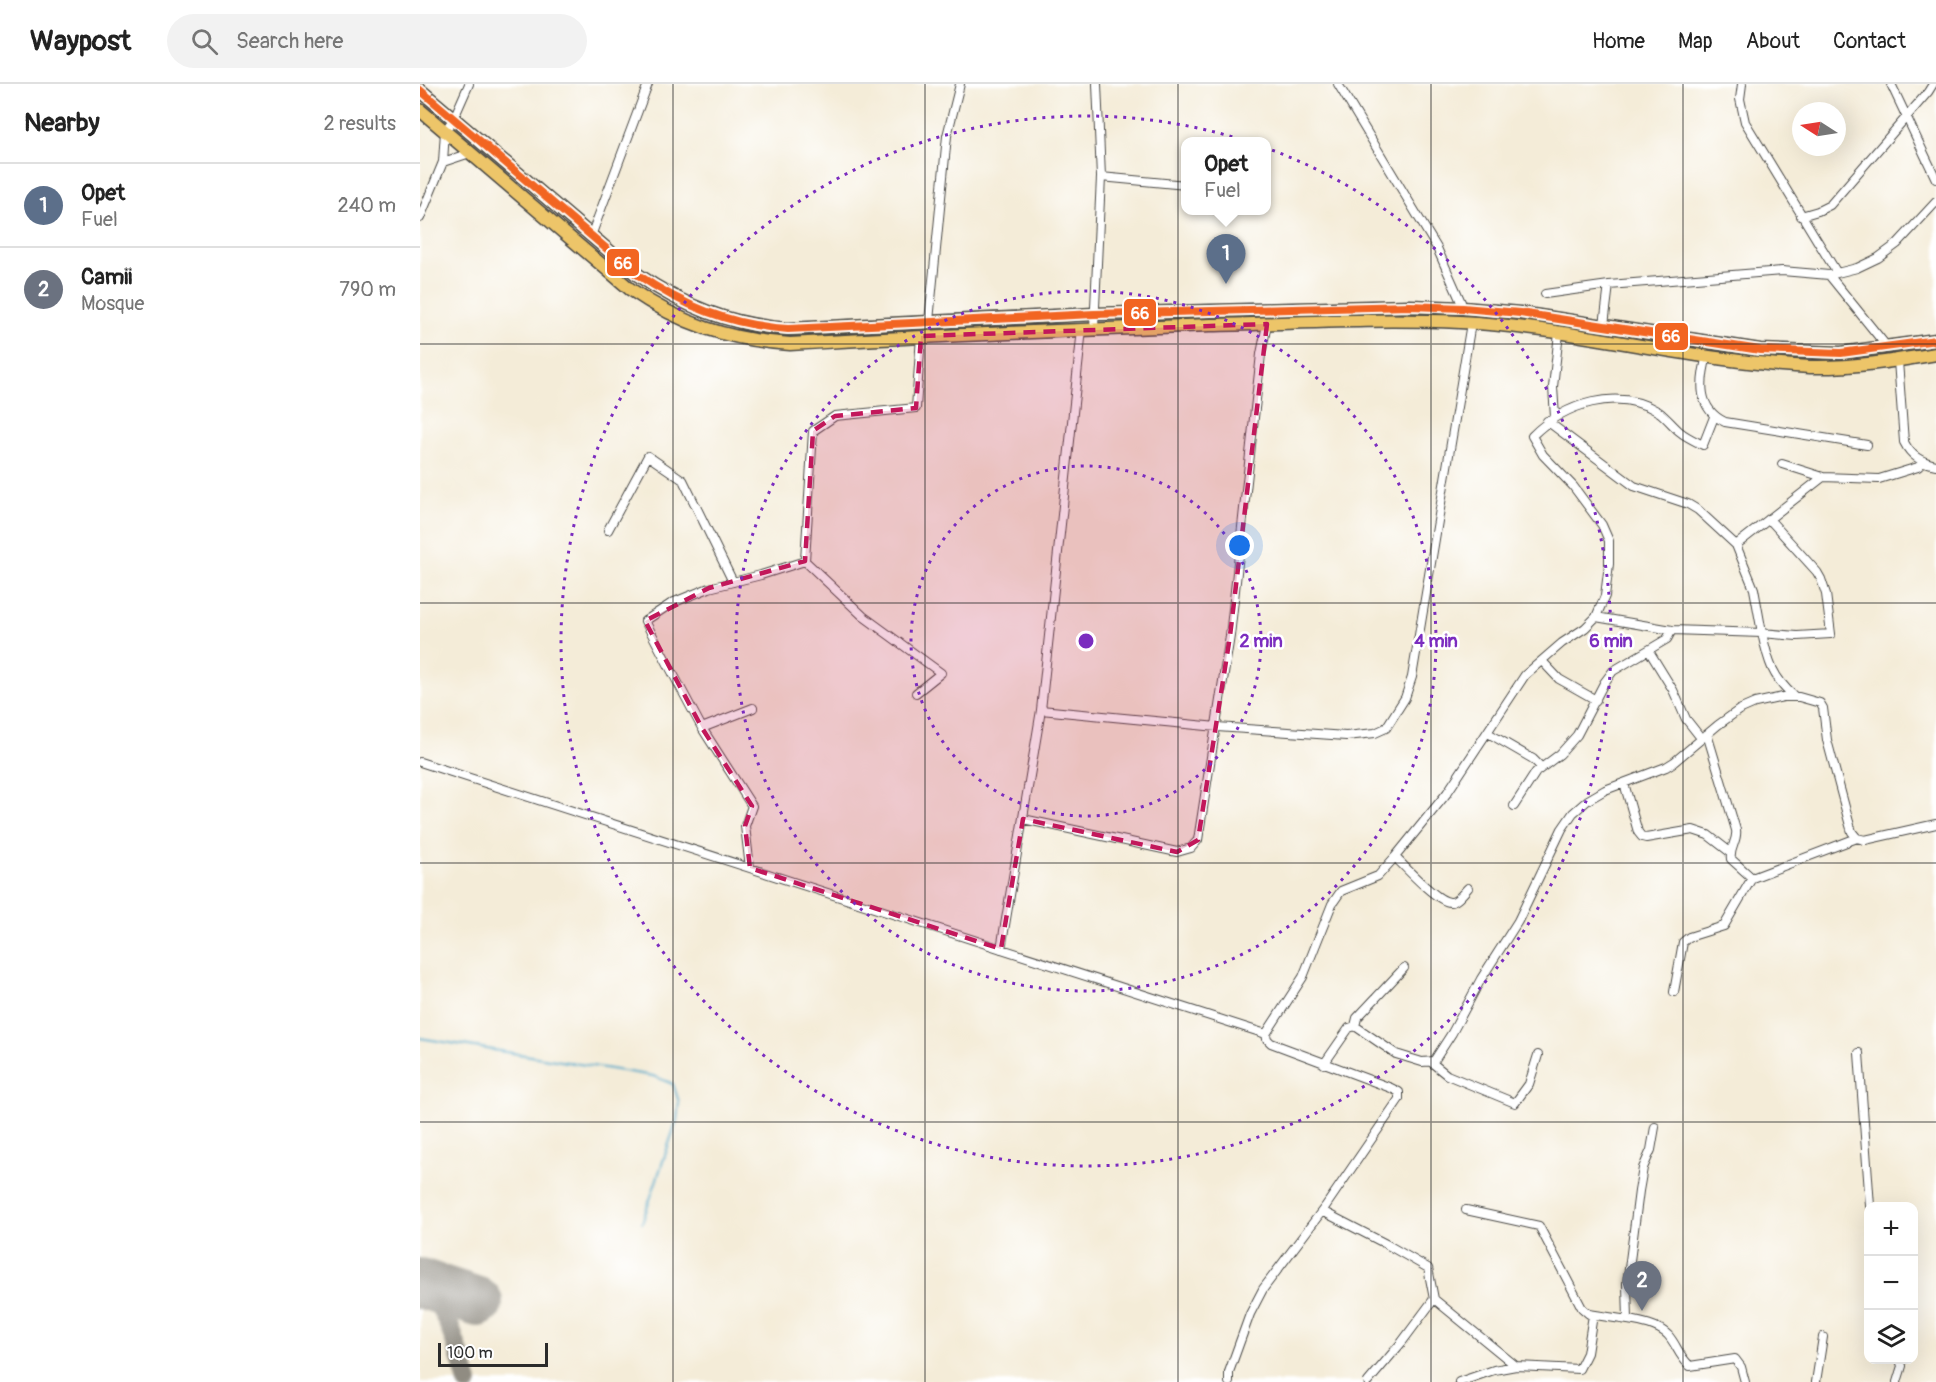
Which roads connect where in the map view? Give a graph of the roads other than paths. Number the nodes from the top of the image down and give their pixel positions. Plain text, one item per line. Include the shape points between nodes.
1 (469, 84) edge
2 (648, 84) edge
3 (960, 84) edge
4 (1097, 84) edge
5 (1338, 84) edge
6 (1742, 84) edge
7 (1891, 84) edge
8 (1933, 84) edge
9 (420, 90) edge
10 (420, 110) edge
11 (454, 118) junction
12 (1906, 118) junction
13 (445, 131) junction
14 (470, 153) junction
15 (443, 162) junction
16 (1101, 177) junction
17 (1936, 179) edge
18 (1181, 185) edge
19 (1936, 202) edge
20 (1801, 216) junction
21 (420, 218) edge
22 (591, 236) junction
23 (1833, 274) junction
24 (1609, 285) junction
25 (1545, 294) dead end
26 (1461, 308) junction
27 (1094, 314) junction
28 (929, 321) junction
29 (1471, 323) junction
30 (1267, 324) junction
31 (1604, 326) junction
32 (1088, 329) junction
33 (1559, 333) junction
34 (921, 336) junction
35 (1936, 340) edge
36 (1888, 348) junction
37 (1936, 354) edge
38 (1707, 356) junction
39 (1898, 361) junction
40 (1555, 417) junction
41 (1714, 417) junction
42 (1547, 421) junction
43 (1867, 445) dead end
44 (1922, 463) junction
45 (1782, 464) dead end
46 (1936, 465) edge
47 (1823, 477) junction
48 (1768, 519) junction
49 (609, 530) dead end
50 (1736, 545) junction
51 (805, 561) junction
52 (733, 582) junction
53 (1596, 617) junction
54 (1672, 630) junction
55 (1762, 633) junction
56 (1649, 651) junction
57 (1542, 661) junction
58 (916, 693) dead end
59 (1794, 696) junction
60 (1596, 700) junction
61 (753, 708) dead end
62 (1041, 710) junction
63 (1217, 727) junction
64 (702, 728) junction
65 (1488, 733) junction
66 (1704, 736) junction
67 (420, 762) edge
68 (1541, 767) junction
69 (1624, 783) junction
70 (1514, 806) dead end
71 (1023, 819) junction
72 (1936, 824) edge
73 (1857, 838) junction
74 (1730, 852) junction
75 (1395, 857) junction
76 (750, 868) junction
77 (1752, 878) junction
78 (1468, 888) dead end
79 (1001, 949) junction
80 (1404, 968) dead end
81 (1674, 992) dead end
82 (1355, 1026) junction
83 (1266, 1034) junction
84 (1859, 1053) dead end
85 (1538, 1055) dead end
86 (1431, 1062) junction
87 (1324, 1064) junction
88 (1655, 1127) dead end
89 (1870, 1202) edge
90 (1466, 1210) dead end
91 (1322, 1211) junction
92 (1434, 1299) junction
93 (1593, 1315) junction
94 (1628, 1320) junction
95 (1823, 1337) dead end
96 (1901, 1364) edge
97 (1516, 1366) junction
98 (1228, 1382) edge
99 (1368, 1382) edge
100 (1458, 1382) edge
101 (1744, 1382) edge
102 (1816, 1382) edge
103 (1898, 1382) edge

1 - 11 street
2 - 22 street
3 - 28 street via 947,136
4 - 16 street
5 - 26 street via 1437,248
6 - 20 street via 1744,122
7 - 12 street
8 - 12 street
9 - 11 main road
10 - 13 main road
11 - 13 street
11 - 22 main road
12 - 17 street
12 - 20 street via 1830,205
13 - 14 main road
13 - 15 street
14 - 15 street
14 - 34 main road via 630,289 688,322 730,336 790,344
15 - 21 street
16 - 18 street
16 - 27 street
19 - 23 street via 1897,244 1878,258
20 - 23 street
22 - 28 main road via 659,290 733,322 788,329
23 - 24 street via 1782,271
23 - 36 street
24 - 25 street
24 - 31 street
26 - 27 main road via 1398,306
26 - 31 main road
27 - 28 main road
27 - 32 street
29 - 30 main road
29 - 33 main road
29 - 63 street via 1412,677 1395,717 1375,733 1347,736
30 - 32 main road
30 - 63 street
31 - 36 main road via 1760,350 1841,353
32 - 34 main road
32 - 62 street
33 - 38 main road
33 - 40 street via 1553,387
34 - 51 street via 916,408 834,416 813,431
35 - 36 main road
37 - 39 main road
38 - 39 main road via 1812,367
38 - 41 street via 1702,391
39 - 44 street via 1904,442
40 - 41 street via 1604,399 1626,401 1660,413 1681,433 1703,446
40 - 42 street
41 - 43 street
42 - 50 street via 1634,486 1698,510
42 - 53 street via 1532,436 1543,455 1602,525 1609,541 1605,596
44 - 46 street
44 - 47 street via 1879,479
45 - 47 street
47 - 48 street
48 - 50 street
48 - 55 street via 1821,579 1831,634
49 - 52 street via 648,456 683,480
50 - 55 street via 1754,589
51 - 52 street
51 - 58 street via 863,616 941,673
52 - 64 street via 672,603 645,621
53 - 54 street
53 - 57 street
54 - 55 street
54 - 56 street via 1667,639
55 - 59 street via 1775,675
56 - 60 street via 1612,671
56 - 66 street via 1686,719
57 - 60 street via 1559,679
57 - 65 street via 1525,675
59 - 66 street via 1739,710
59 - 73 street via 1822,705 1843,801
60 - 68 street via 1572,742
61 - 64 street
62 - 63 street
62 - 71 street
63 - 71 street via 1198,840 1191,848 1177,852
64 - 76 street via 752,806 745,826
65 - 68 street
65 - 75 street via 1447,793
66 - 69 street via 1666,767
66 - 74 street via 1736,830
67 - 76 street
68 - 70 street
69 - 74 street via 1642,837 1693,830 1708,835
69 - 86 street via 1588,800 1567,821 1518,921 1437,1058
71 - 79 street
72 - 73 street via 1865,840
73 - 77 street
74 - 77 street via 1734,864
75 - 78 street via 1447,902 1454,901
75 - 83 street via 1378,876 1341,891 1303,977
76 - 79 street
77 - 81 street via 1724,927 1683,942
79 - 83 street
80 - 82 street via 1357,1018
82 - 86 street via 1396,1054
82 - 87 street via 1349,1028
83 - 87 street via 1271,1043
84 - 89 street
85 - 86 street via 1528,1084 1515,1103 1447,1075
87 - 91 street via 1391,1088 1399,1092 1399,1099
88 - 94 street via 1651,1150 1642,1168 1627,1284
90 - 93 street via 1539,1226 1582,1308
91 - 92 street via 1428,1268
91 - 98 street via 1263,1289 1250,1314
92 - 97 street
92 - 99 street
93 - 94 street
93 - 97 street via 1587,1353 1579,1369
94 - 101 street via 1653,1326 1668,1335 1690,1366 1735,1359
95 - 102 street
96 - 103 street
97 - 100 street

